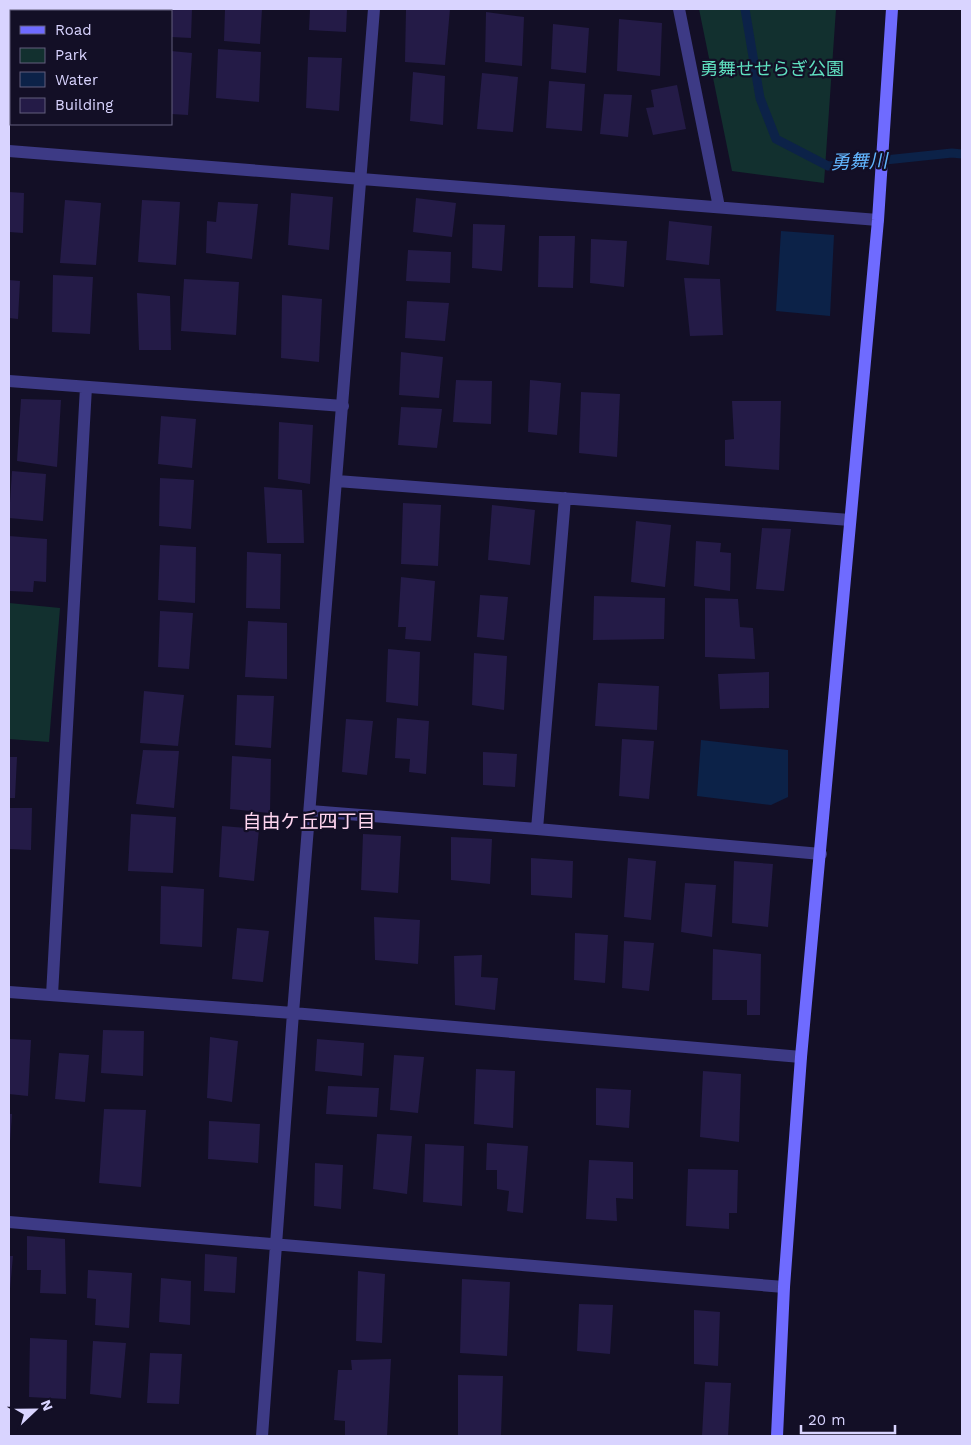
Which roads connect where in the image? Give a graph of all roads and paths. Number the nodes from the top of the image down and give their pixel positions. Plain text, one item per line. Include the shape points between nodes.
1 (374, 9) edge
2 (679, 9) edge
3 (892, 9) edge
4 (9, 151) edge
5 (361, 179) junction
6 (720, 207) junction
7 (878, 220) junction
8 (9, 381) edge
9 (86, 387) junction
10 (343, 406) junction
11 (336, 481) junction
12 (565, 498) junction
13 (850, 520) junction
14 (310, 811) junction
15 (537, 829) junction
16 (821, 854) junction
17 (9, 992) edge
18 (52, 995) junction
19 (293, 1013) junction
20 (801, 1056) junction
21 (9, 1222) edge
22 (276, 1244) junction
23 (784, 1287) junction
24 (262, 1436) edge
25 (777, 1436) edge

1 - 5 street
2 - 6 street
3 - 7 street
4 - 5 street
5 - 6 street
5 - 10 street
6 - 7 street
7 - 13 street
8 - 9 street
9 - 10 street
9 - 18 street
10 - 11 street
11 - 12 street
11 - 14 street
12 - 13 street
12 - 15 street
13 - 16 street
14 - 15 street
14 - 19 street
15 - 16 street
16 - 20 street
17 - 18 street
18 - 19 street
19 - 20 street
19 - 22 street
20 - 23 street
21 - 22 street
22 - 23 street
22 - 24 street
23 - 25 street

